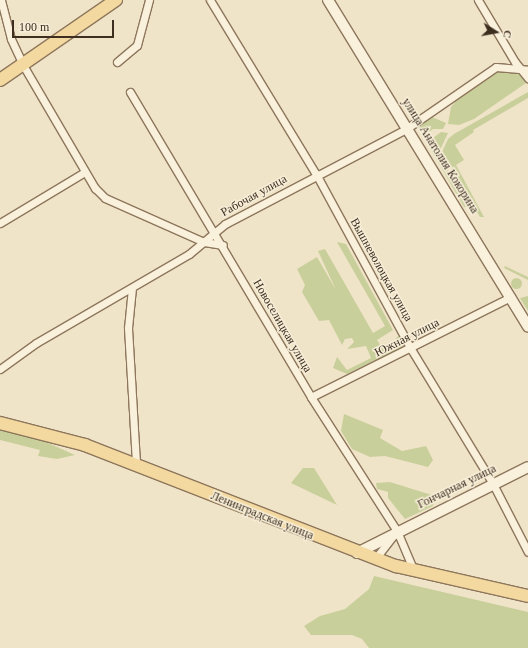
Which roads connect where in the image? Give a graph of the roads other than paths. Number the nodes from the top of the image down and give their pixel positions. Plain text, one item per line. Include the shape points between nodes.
1 (1, 0) edge
2 (116, 0) edge
3 (149, 0) edge
4 (210, 0) edge
5 (328, 0) edge
6 (478, 0) edge
7 (117, 62) dead end
8 (24, 65) junction
9 (526, 70) edge
10 (528, 78) edge
11 (0, 80) edge
12 (130, 92) dead end
13 (406, 129) junction
14 (83, 173) junction
15 (316, 174) junction
16 (0, 223) edge
17 (213, 235) junction
18 (204, 242) junction
19 (223, 245) junction
20 (132, 288) junction
21 (511, 297) junction
22 (528, 327) edge
23 (411, 349) junction
24 (0, 369) edge
25 (311, 397) junction
26 (0, 423) edge
27 (136, 464) junction
28 (528, 467) edge
29 (493, 484) junction
30 (398, 530) junction
31 (528, 552) edge
32 (357, 553) junction
33 (375, 560) junction
34 (414, 572) junction
35 (528, 596) edge

1 - 8 street via 11,39
2 - 8 main road
3 - 7 street via 137,45
4 - 15 street, Вышневолоцкая улица
5 - 13 street, улица Анатолия Кокорина
6 - 9 street via 515,62
8 - 11 main road
8 - 14 street
9 - 10 street
9 - 13 street, Рабочая улица via 496,67
12 - 17 street, Новоселицкая улица
13 - 15 street, Рабочая улица via 330,171
13 - 21 street, улица Анатолия Кокорина via 424,152
14 - 16 street
14 - 18 street via 105,198
15 - 17 street, Рабочая улица via 225,224
15 - 23 street, Вышневолоцкая улица
17 - 18 street, Рабочая улица
17 - 19 street, Новоселицкая улица
18 - 19 street
18 - 20 street, Рабочая улица
19 - 25 street, Новоселицкая улица
20 - 24 street, Рабочая улица via 36,343
20 - 27 street via 128,302
21 - 22 street, улица Анатолия Кокорина
21 - 23 street, Южная улица
23 - 25 street, Южная улица
23 - 29 street, Вышневолоцкая улица
25 - 30 street, Новоселицкая улица
26 - 27 main road, Ленинградская улица via 35,430
27 - 32 main road, Ленинградская улица
28 - 29 street, Гончарная улица
29 - 30 street, Гончарная улица
29 - 31 street, Вышневолоцкая улица
30 - 32 street, Гончарная улица
30 - 33 street, Гончарная улица
30 - 34 street, Новоселицкая улица
32 - 33 main road, Ленинградская улица
33 - 34 main road, Ленинградская улица
34 - 35 main road, Ленинградская улица

